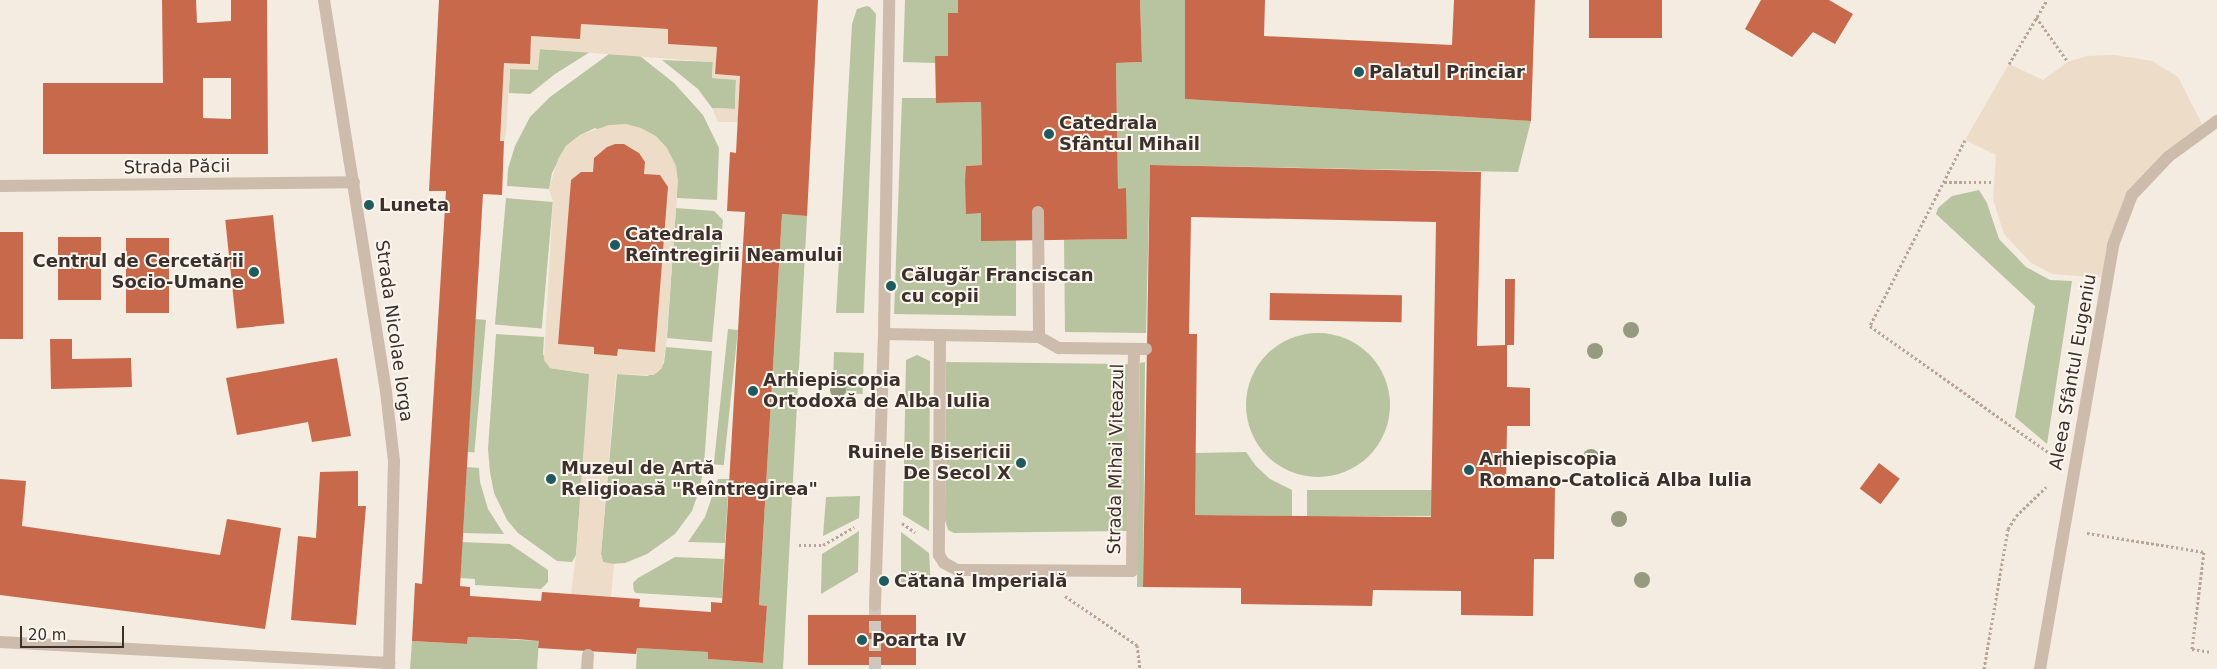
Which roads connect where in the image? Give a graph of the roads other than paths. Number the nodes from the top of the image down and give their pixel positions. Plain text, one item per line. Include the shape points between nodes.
1 (324, 0) edge
2 (889, 0) edge
3 (2217, 121) edge
4 (354, 182) junction
5 (0, 186) edge
6 (1038, 212) dead end
7 (884, 334) junction
8 (940, 335) junction
9 (1039, 337) junction
10 (875, 604) tunnel mouth
11 (0, 642) edge
12 (588, 655) dead end
13 (389, 666) edge
14 (587, 669) edge
15 (2040, 669) edge

1 - 4 street, Strada Nicolae Iorga
2 - 7 street
3 - 15 street, Aleea Sfântul Eugeniu via 2168,157 2132,195 2113,245
4 - 5 street, Strada Păcii
4 - 13 street, Strada Nicolae Iorga via 394,461
6 - 9 street
7 - 8 street, Strada Mihai Viteazul
7 - 10 street
8 - 9 street, Strada Mihai Viteazul
8 - 9 street, Strada Mihai Viteazul via 939,555 944,563 957,570 1132,571 1140,349 1060,348
11 - 13 street
12 - 14 street

